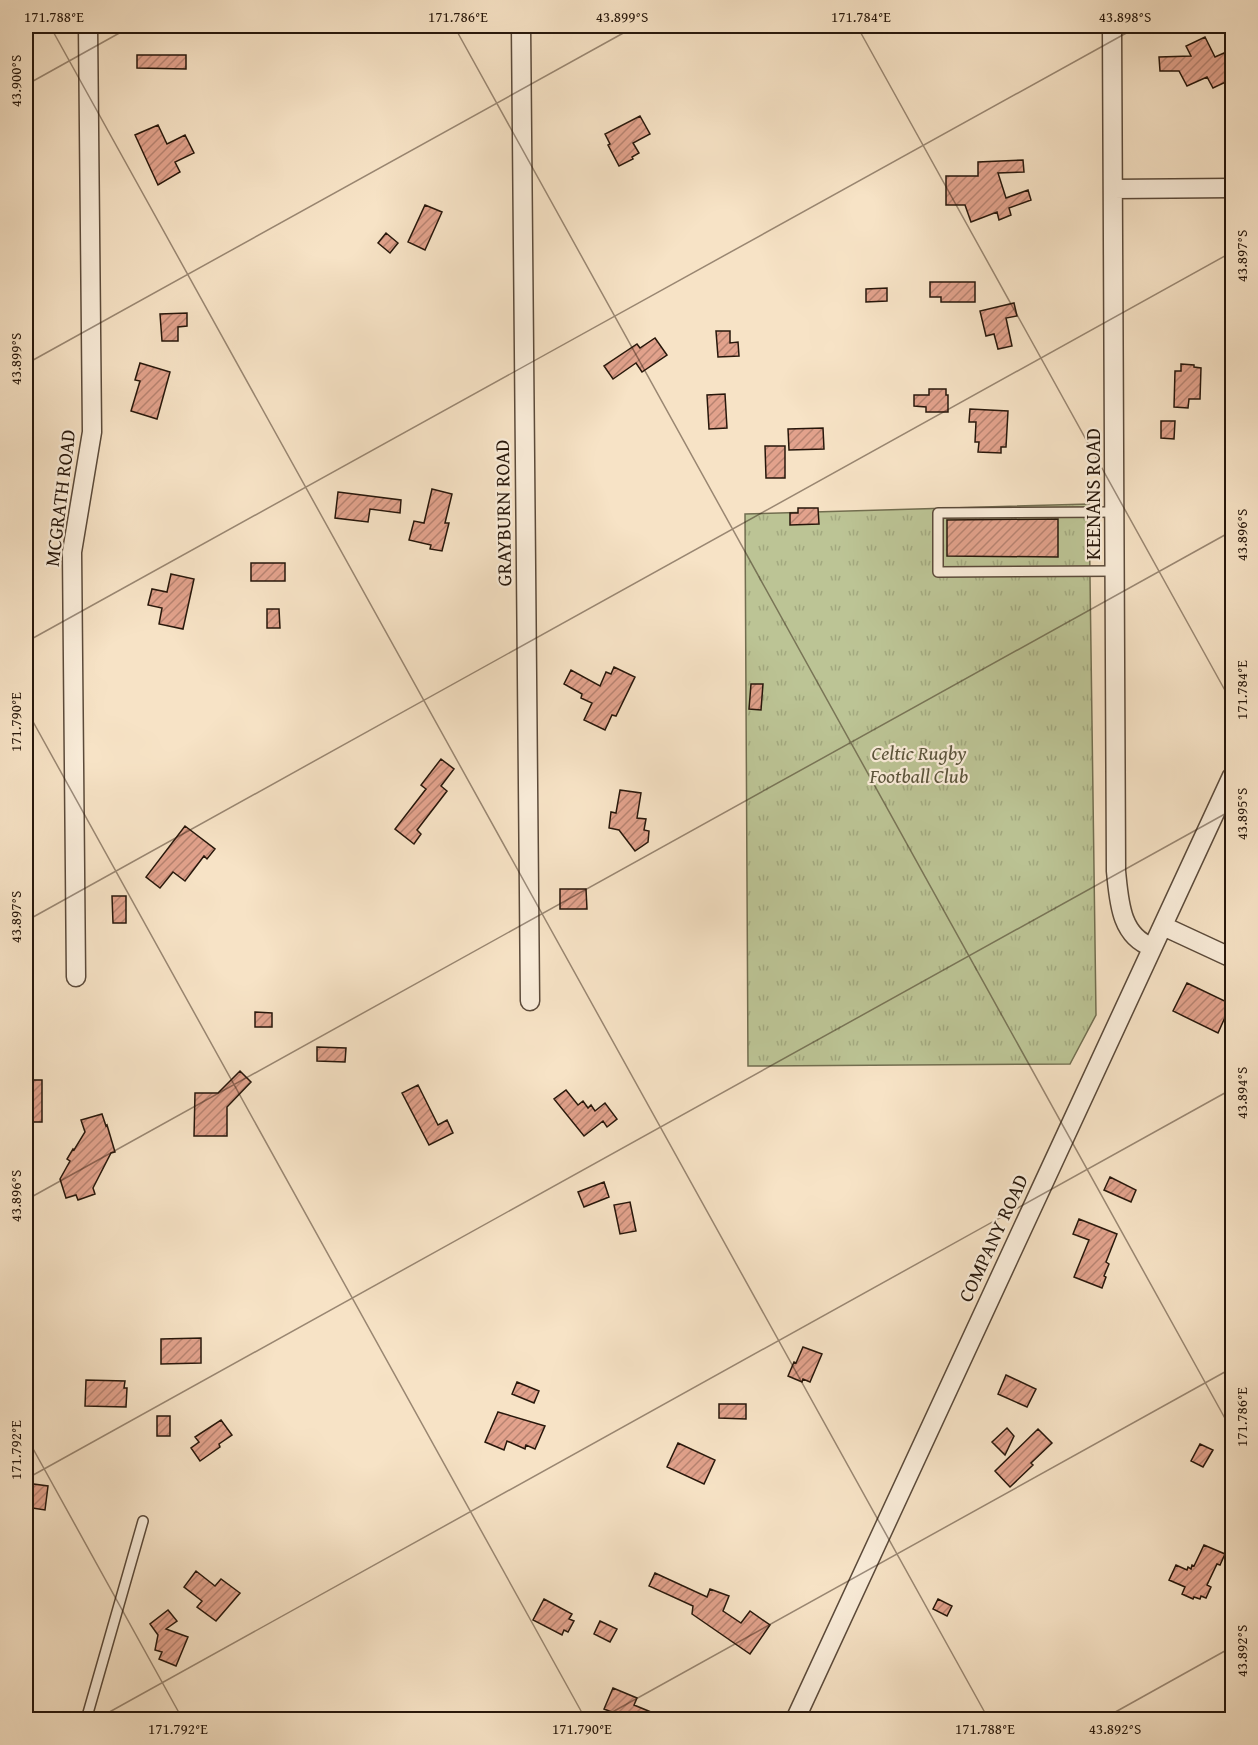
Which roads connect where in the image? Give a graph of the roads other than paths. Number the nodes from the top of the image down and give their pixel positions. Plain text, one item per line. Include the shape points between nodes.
1 (88, 26) edge
2 (521, 26) edge
3 (1112, 26) edge
4 (1233, 188) edge
5 (1113, 189) junction
6 (1115, 512) junction
7 (1116, 571) junction
8 (1233, 776) edge
9 (1163, 926) junction
10 (1152, 947) junction
11 (1233, 958) edge
12 (76, 977) dead end
13 (530, 1001) dead end
14 (143, 1521) dead end
15 (86, 1719) edge
16 (795, 1719) edge

1 - 12 street, MCGRATH ROAD via 92,432 72,552
2 - 13 street, GRAYBURN ROAD
3 - 5 street, KEENANS ROAD
4 - 5 street
5 - 6 street, KEENANS ROAD
6 - 7 street, KEENANS ROAD
6 - 7 lane via 938,513 938,572
7 - 10 street, KEENANS ROAD via 1116,871 1121,912 1130,931
8 - 9 street, COMPANY ROAD
9 - 10 street, COMPANY ROAD
9 - 11 street
10 - 16 street, COMPANY ROAD
14 - 15 lane

